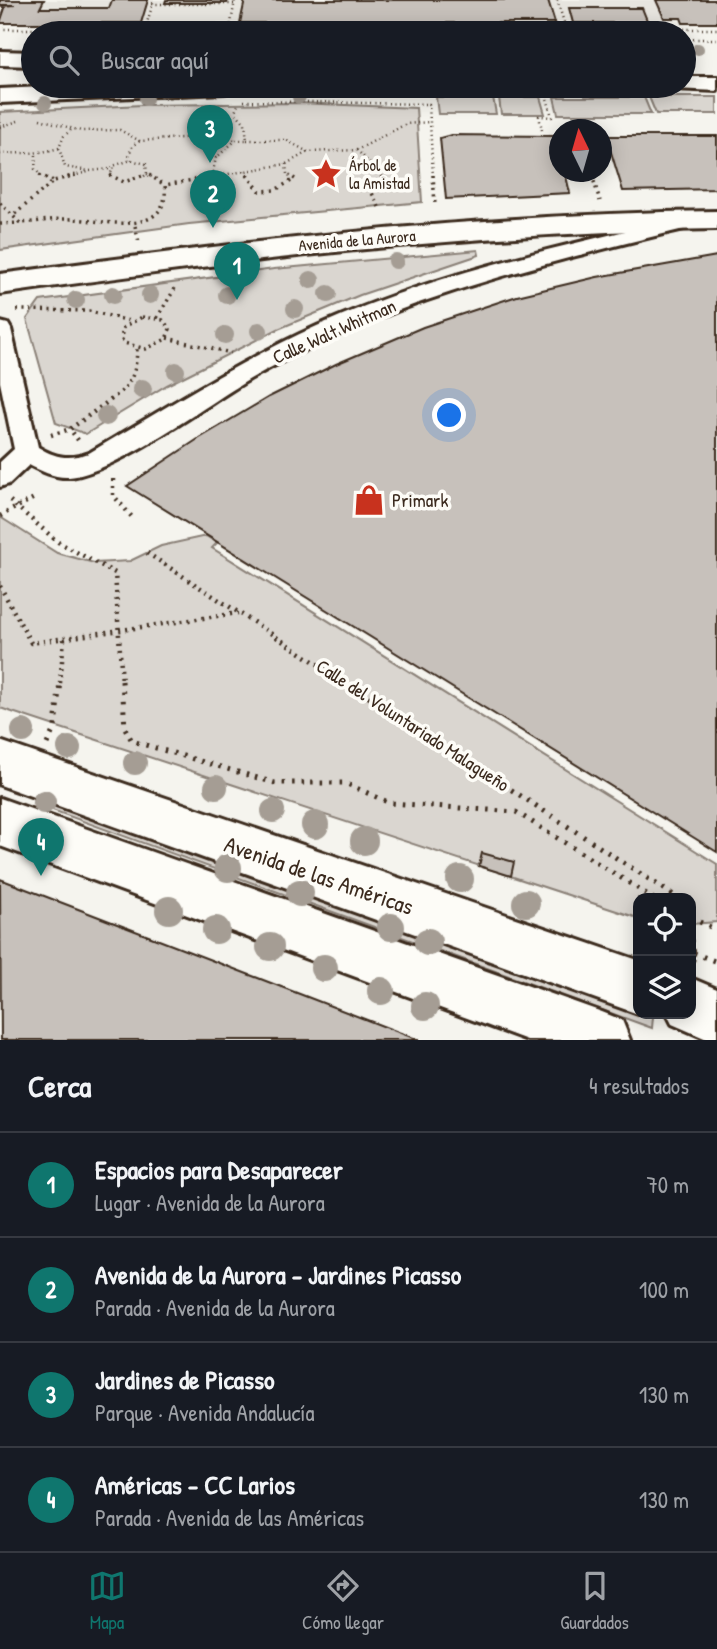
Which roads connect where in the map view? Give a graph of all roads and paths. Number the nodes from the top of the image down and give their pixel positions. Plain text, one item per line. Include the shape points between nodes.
1 (557, 0) edge
2 (153, 2) edge
3 (235, 2) edge
4 (147, 21) edge
5 (231, 21) edge
6 (564, 21) edge
7 (0, 29) edge
8 (21, 29) edge
9 (696, 29) edge
10 (717, 29) edge
11 (696, 39) edge
12 (717, 39) edge
13 (21, 60) edge
14 (2, 61) edge
15 (696, 66) edge
16 (717, 66) edge
17 (21, 67) edge
18 (0, 84) edge
19 (21, 84) edge
20 (696, 84) edge
21 (717, 84) edge
22 (0, 96) edge
23 (21, 96) edge
24 (233, 98) edge
25 (547, 98) edge
26 (429, 104) dead end
27 (429, 122) junction
28 (0, 127) edge
29 (71, 130) junction
30 (542, 130) dead end
31 (236, 140) junction
32 (247, 140) junction
33 (140, 141) junction
34 (59, 148) junction
35 (357, 150) junction
36 (308, 152) junction
37 (0, 154) edge
38 (36, 155) junction
39 (131, 160) junction
40 (286, 164) junction
41 (110, 169) junction
42 (89, 171) junction
43 (244, 171) junction
44 (147, 174) junction
45 (212, 176) junction
46 (54, 181) junction
47 (594, 182) edge
48 (166, 186) junction
49 (0, 203) edge
50 (435, 205) dead end
51 (379, 207) dead end
52 (603, 211) junction
53 (15, 214) junction
54 (711, 216) edge
55 (20, 223) junction
56 (0, 224) edge
57 (135, 226) junction
58 (139, 242) dead end
59 (0, 269) edge
60 (0, 284) edge
61 (15, 310) dead end
62 (130, 322) junction
63 (0, 329) edge
64 (167, 338) junction
65 (137, 348) junction
66 (235, 353) dead end
67 (70, 429) junction
68 (35, 444) junction
69 (84, 448) dead end
70 (113, 472) dead end
71 (2, 486) edge
72 (36, 498) dead end
73 (16, 507) junction
74 (0, 516) edge
75 (132, 517) dead end
76 (147, 553) dead end
77 (0, 586) edge
78 (239, 613) junction
79 (119, 632) junction
80 (64, 639) junction
81 (16, 769) edge
82 (0, 821) edge
83 (645, 893) edge
84 (670, 893) edge
85 (696, 920) edge
86 (717, 930) edge
87 (696, 954) edge
88 (717, 962) edge
89 (633, 985) edge
90 (696, 1008) edge
91 (717, 1016) edge
92 (602, 1040) edge

1 - 6 path
2 - 3 path
2 - 4 path
3 - 5 path
7 - 8 path
9 - 10 path
11 - 12 path
13 - 14 main road
14 - 17 main road
15 - 16 main road
18 - 19 main road
20 - 21 main road
22 - 23 main road
24 - 32 path via 234,112 245,123
25 - 30 path via 552,117 539,116
26 - 27 path
27 - 35 path via 406,124
27 - 50 path
28 - 29 path via 44,119
29 - 33 path via 116,128
29 - 34 path
31 - 32 path
31 - 33 path
31 - 45 path via 216,158
32 - 36 path via 286,140
33 - 39 path via 129,153
34 - 38 path
34 - 42 path via 65,167
35 - 36 path
35 - 51 path via 380,172 384,184 371,191
36 - 40 path
37 - 38 path
38 - 46 path via 39,176
39 - 41 path
39 - 44 path via 146,164
40 - 43 path
40 - 43 path via 287,174 295,179 275,190 260,191
41 - 42 path
41 - 44 path via 110,177 119,181 132,182
42 - 46 path
43 - 45 path
44 - 48 path
45 - 48 path
46 - 53 path
47 - 52 path
48 - 57 path via 160,207 150,219
49 - 53 path
52 - 54 main road, Avenida de la Aurora
52 - 59 main road, Avenida de la Aurora via 309,229
53 - 55 path
54 - 60 main road, Avenida de la Aurora via 310,243
54 - 68 street, Calle Walt Whitman via 462,281 370,313 277,354 98,460 72,470 46,464
55 - 56 path
55 - 57 path via 72,218
57 - 58 path
61 - 62 path via 62,309 115,315
62 - 64 path via 157,318 168,324
62 - 65 path via 121,338
63 - 68 street
64 - 65 path via 154,347
64 - 66 path
65 - 67 path via 136,372 126,388
67 - 68 path
67 - 69 path
68 - 71 street
70 - 75 path via 113,495
71 - 73 path
72 - 73 path
73 - 74 path
73 - 79 path via 75,552 103,562 115,573
76 - 78 path, Calle del Voluntariado Malagueño
77 - 80 path via 31,643
78 - 79 path
78 - 84 path, Calle del Voluntariado Malagueño
79 - 80 path
79 - 83 path via 125,728 132,741 275,783 345,783 390,803 516,812
80 - 81 path via 55,727
81 - 89 main road, Avenida de las Américas
82 - 92 main road
85 - 86 path
87 - 88 path
90 - 91 main road

